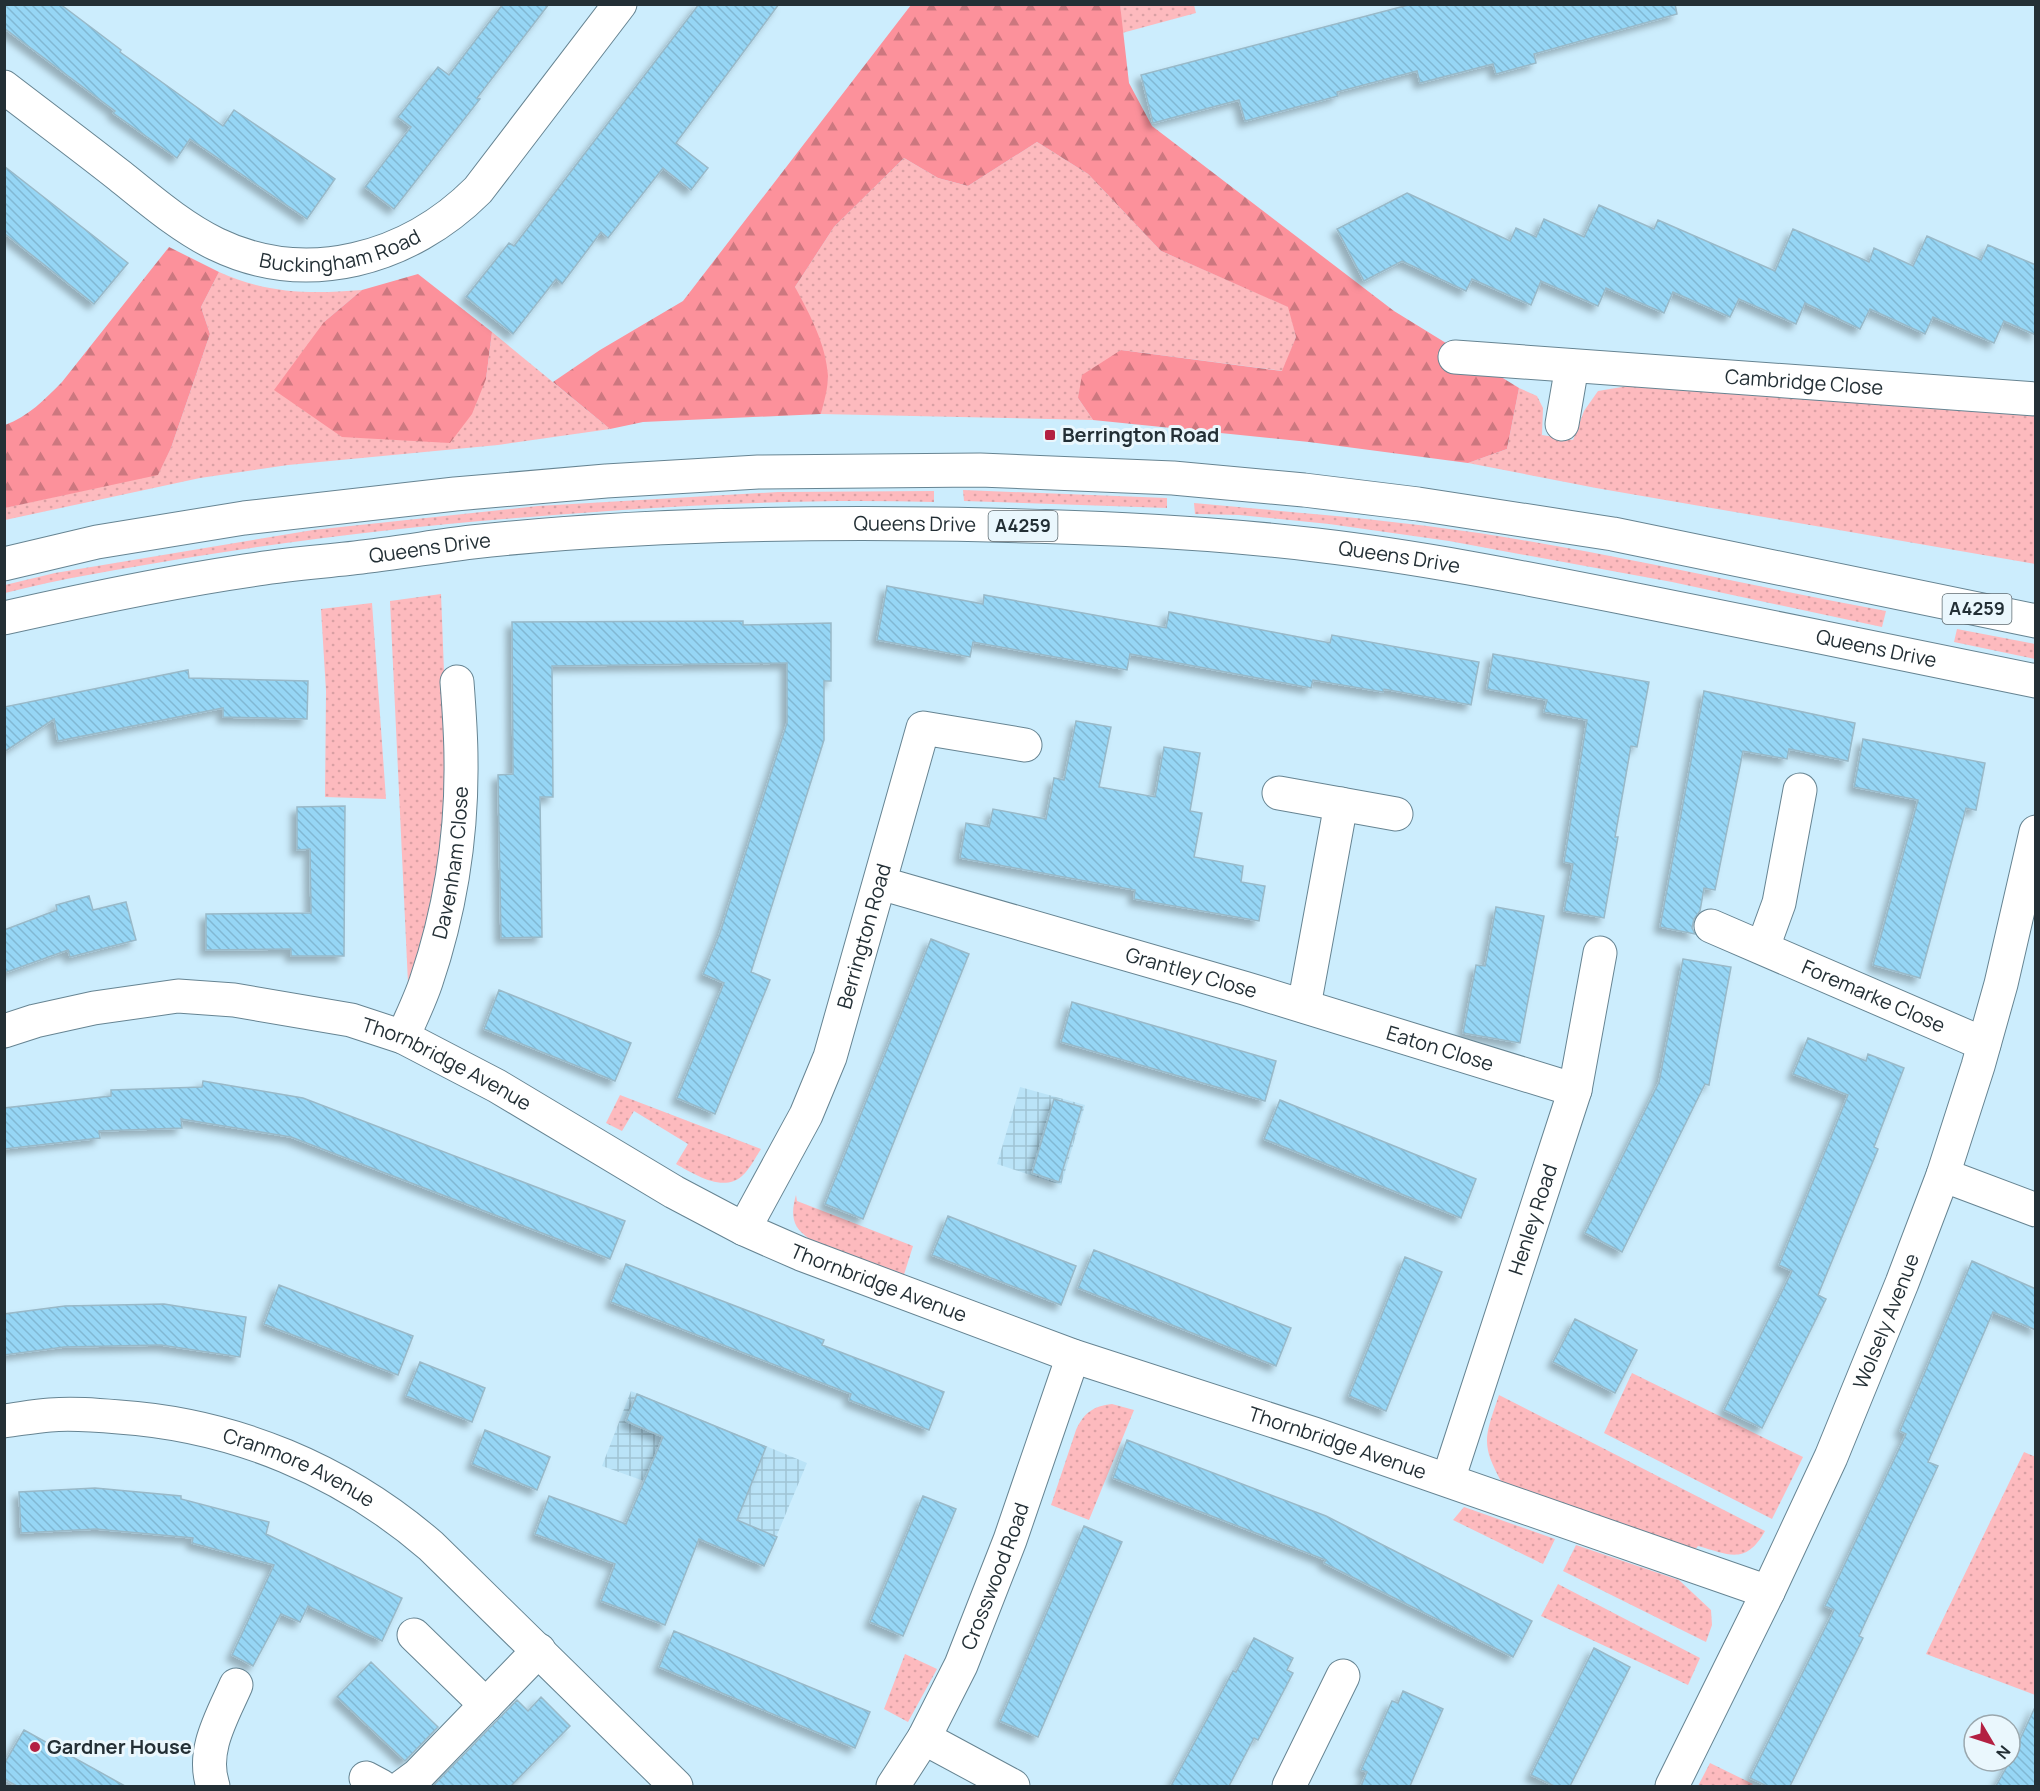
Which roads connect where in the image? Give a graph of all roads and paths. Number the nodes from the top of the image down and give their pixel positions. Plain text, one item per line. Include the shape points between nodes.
1 (620, 4) edge
2 (4, 87) edge
3 (1455, 357) dead end
4 (1572, 366) junction
5 (2036, 399) edge
6 (1562, 424) dead end
7 (4, 564) edge
8 (4, 618) edge
9 (2036, 621) edge
10 (2036, 681) edge
11 (457, 682) dead end
12 (1025, 746) dead end
13 (1800, 790) dead end
14 (1279, 793) dead end
15 (1341, 804) junction
16 (1396, 814) dead end
17 (2036, 832) edge
18 (880, 883) junction
19 (1711, 926) dead end
20 (1763, 947) junction
21 (1600, 954) dead end
22 (1304, 1006) junction
23 (4, 1031) edge
24 (403, 1036) junction
25 (1984, 1044) junction
26 (1575, 1090) junction
27 (1943, 1175) junction
28 (2036, 1210) edge
29 (744, 1229) junction
30 (1073, 1356) junction
31 (4, 1421) edge
32 (1448, 1480) junction
33 (1768, 1592) junction
34 (414, 1635) dead end
35 (539, 1650) junction
36 (1343, 1676) dead end
37 (236, 1685) dead end
38 (486, 1705) junction
39 (924, 1738) junction
40 (213, 1786) edge
41 (403, 1786) edge
42 (676, 1786) edge
43 (893, 1786) edge
44 (1013, 1786) edge
45 (1289, 1786) edge
46 (1672, 1786) edge

1 - 2 street, Buckingham Road via 462,207 428,231 390,250 342,262 274,262 205,239
3 - 4 street, Cambridge Close
4 - 5 street, Cambridge Close
4 - 6 street
7 - 9 street, A4259 via 97,542 244,518 455,494 758,472 1015,471 1173,478 1418,504 1613,534
8 - 10 street, Queens Drive / A4259 via 259,569 486,541 672,528 852,523 1075,527 1252,539 1407,557
11 - 24 street, Davenham Close via 461,761 456,846 437,945
12 - 18 street, Berrington Road via 924,728
13 - 20 street via 1779,903
14 - 15 street
15 - 16 street
15 - 22 street
17 - 25 street, Wolsely Avenue
18 - 22 street, Grantley Close
18 - 29 street, Berrington Road via 830,1057 806,1115
19 - 20 street, Foremarke Close
20 - 25 street, Foremarke Close
21 - 26 street, Henley Road
22 - 26 street, Eaton Close
23 - 24 street, Thornbridge Avenue via 94,1008 178,996 295,1010 351,1020
24 - 29 street, Thornbridge Avenue
25 - 27 street, Wolsely Avenue
26 - 32 street, Henley Road
27 - 28 street
27 - 33 street, Wolsely Avenue via 1831,1457
29 - 30 street, Thornbridge Avenue
30 - 32 street, Thornbridge Avenue
30 - 39 street, Crosswood Road via 1010,1540 961,1665
31 - 35 street, Cranmore Avenue via 51,1415 139,1418 219,1432 287,1456 352,1489 404,1522
32 - 33 street, Thornbridge Avenue
33 - 46 street, Wolsely Avenue
34 - 38 street
35 - 38 street
35 - 42 street, Cranmore Avenue
36 - 45 street
37 - 40 street via 208,1755
38 - 41 street
39 - 43 street, Crosswood Road
39 - 44 street

